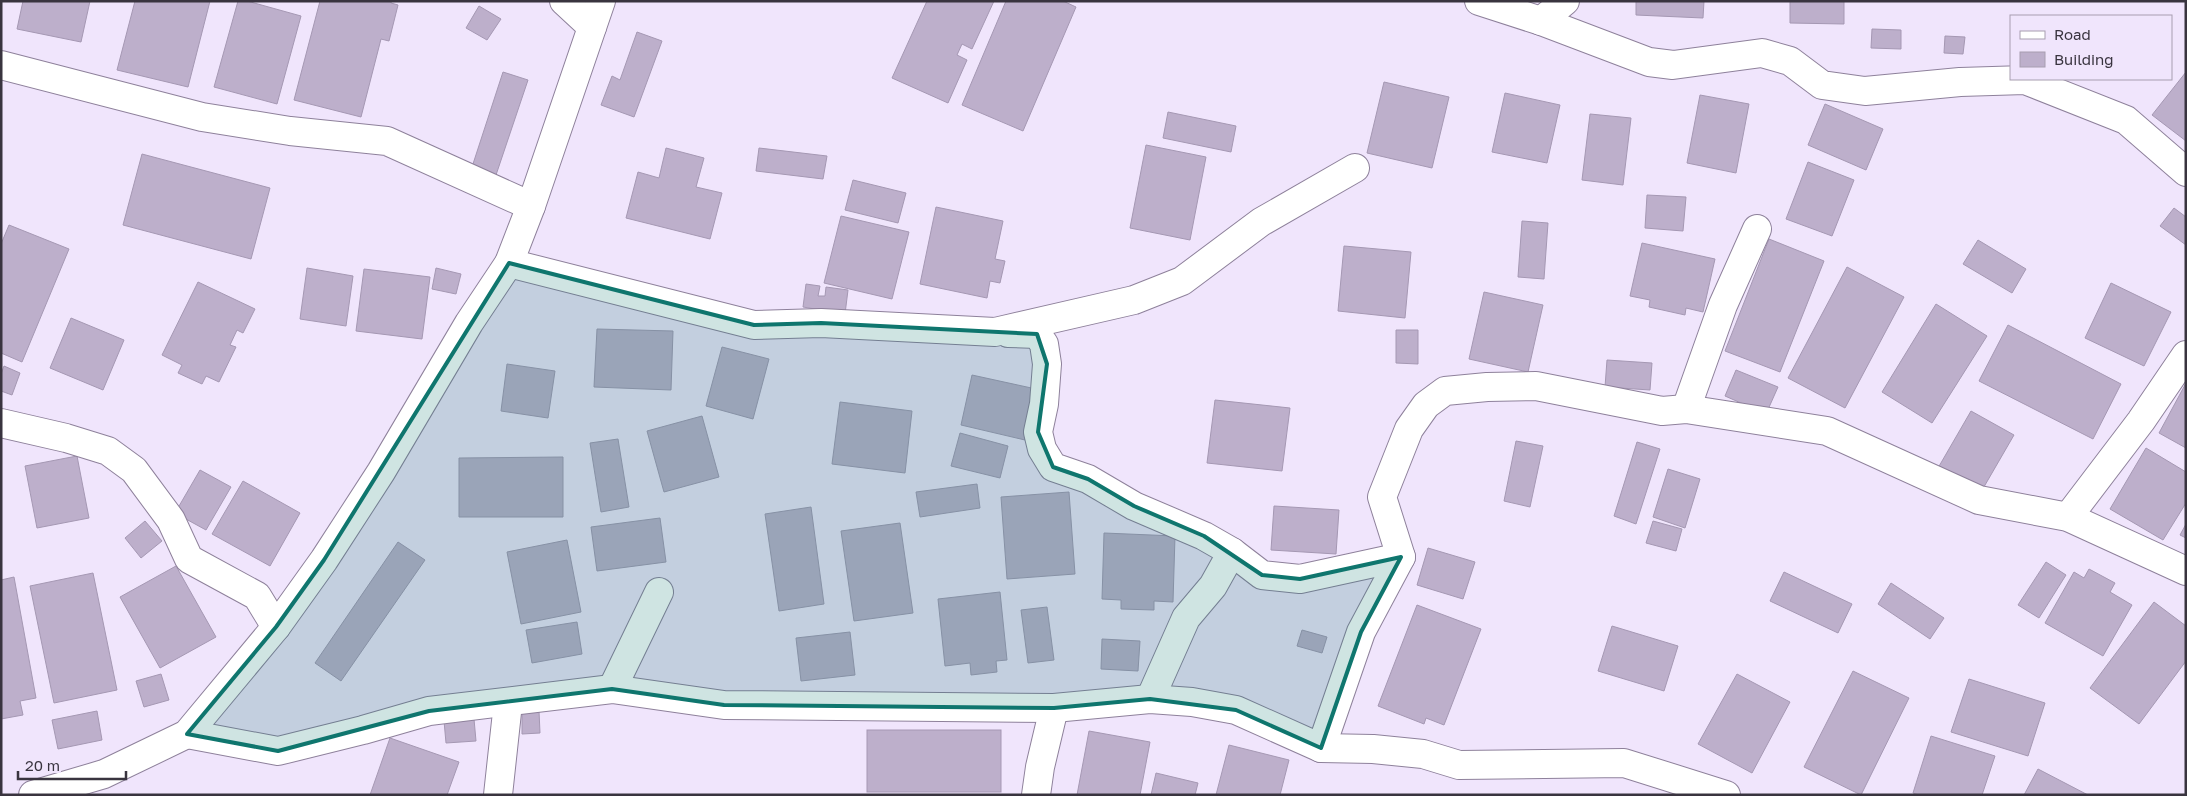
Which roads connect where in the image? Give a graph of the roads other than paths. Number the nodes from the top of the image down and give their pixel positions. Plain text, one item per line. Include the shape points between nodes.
1 (564, 1) edge
2 (601, 1) edge
3 (1479, 1) edge
4 (1565, 1) edge
5 (1541, 21) junction
6 (592, 28) junction
7 (1, 65) edge
8 (1355, 168) dead end
9 (2186, 172) edge
10 (531, 206) junction
11 (1757, 229) dead end
12 (509, 263) junction
13 (995, 332) junction
14 (2186, 355) edge
15 (1686, 409) junction
16 (1, 423) edge
17 (2068, 517) junction
18 (1232, 552) junction
19 (1401, 557) junction
20 (2186, 571) edge
21 (659, 592) dead end
22 (276, 627) junction
23 (612, 689) junction
24 (1150, 699) junction
25 (508, 703) junction
26 (1054, 708) junction
27 (188, 734) junction
28 (1321, 748) junction
29 (108, 784) edge
30 (33, 795) edge
31 (498, 795) edge
32 (1036, 795) edge
33 (1726, 795) edge

1 - 6 street
2 - 6 street
3 - 5 street
4 - 5 street
5 - 9 street via 1649,62 1673,65 1762,53 1790,61 1822,85 1864,91 2025,80 2126,120
6 - 10 street
7 - 10 street via 202,117 290,131 387,141
8 - 13 street via 1261,222 1182,281 1134,300
10 - 12 street
11 - 15 street via 1723,305
12 - 13 street via 754,325 821,323
12 - 22 street via 469,323 381,472
13 - 18 street via 1037,334 1044,344 1047,364 1038,432 1042,449 1053,466 1088,479 1134,506 1204,536
14 - 17 street
15 - 17 street via 1826,431 1979,500
15 - 19 street via 1662,411 1536,386 1487,386 1445,391 1426,405 1409,429 1382,497
16 - 22 street via 108,451 134,470 171,520 189,559 257,596
17 - 20 street
18 - 19 street via 1262,575 1300,579
18 - 24 street via 1213,586 1186,618
19 - 28 street via 1361,632
21 - 23 street
22 - 27 street
23 - 25 street
23 - 26 street via 724,705
24 - 26 street
24 - 28 street via 1236,710
25 - 27 street via 429,711 278,751
25 - 31 street
26 - 32 street
27 - 29 street
28 - 33 street via 1423,754 1459,765 1624,763
29 - 30 street

